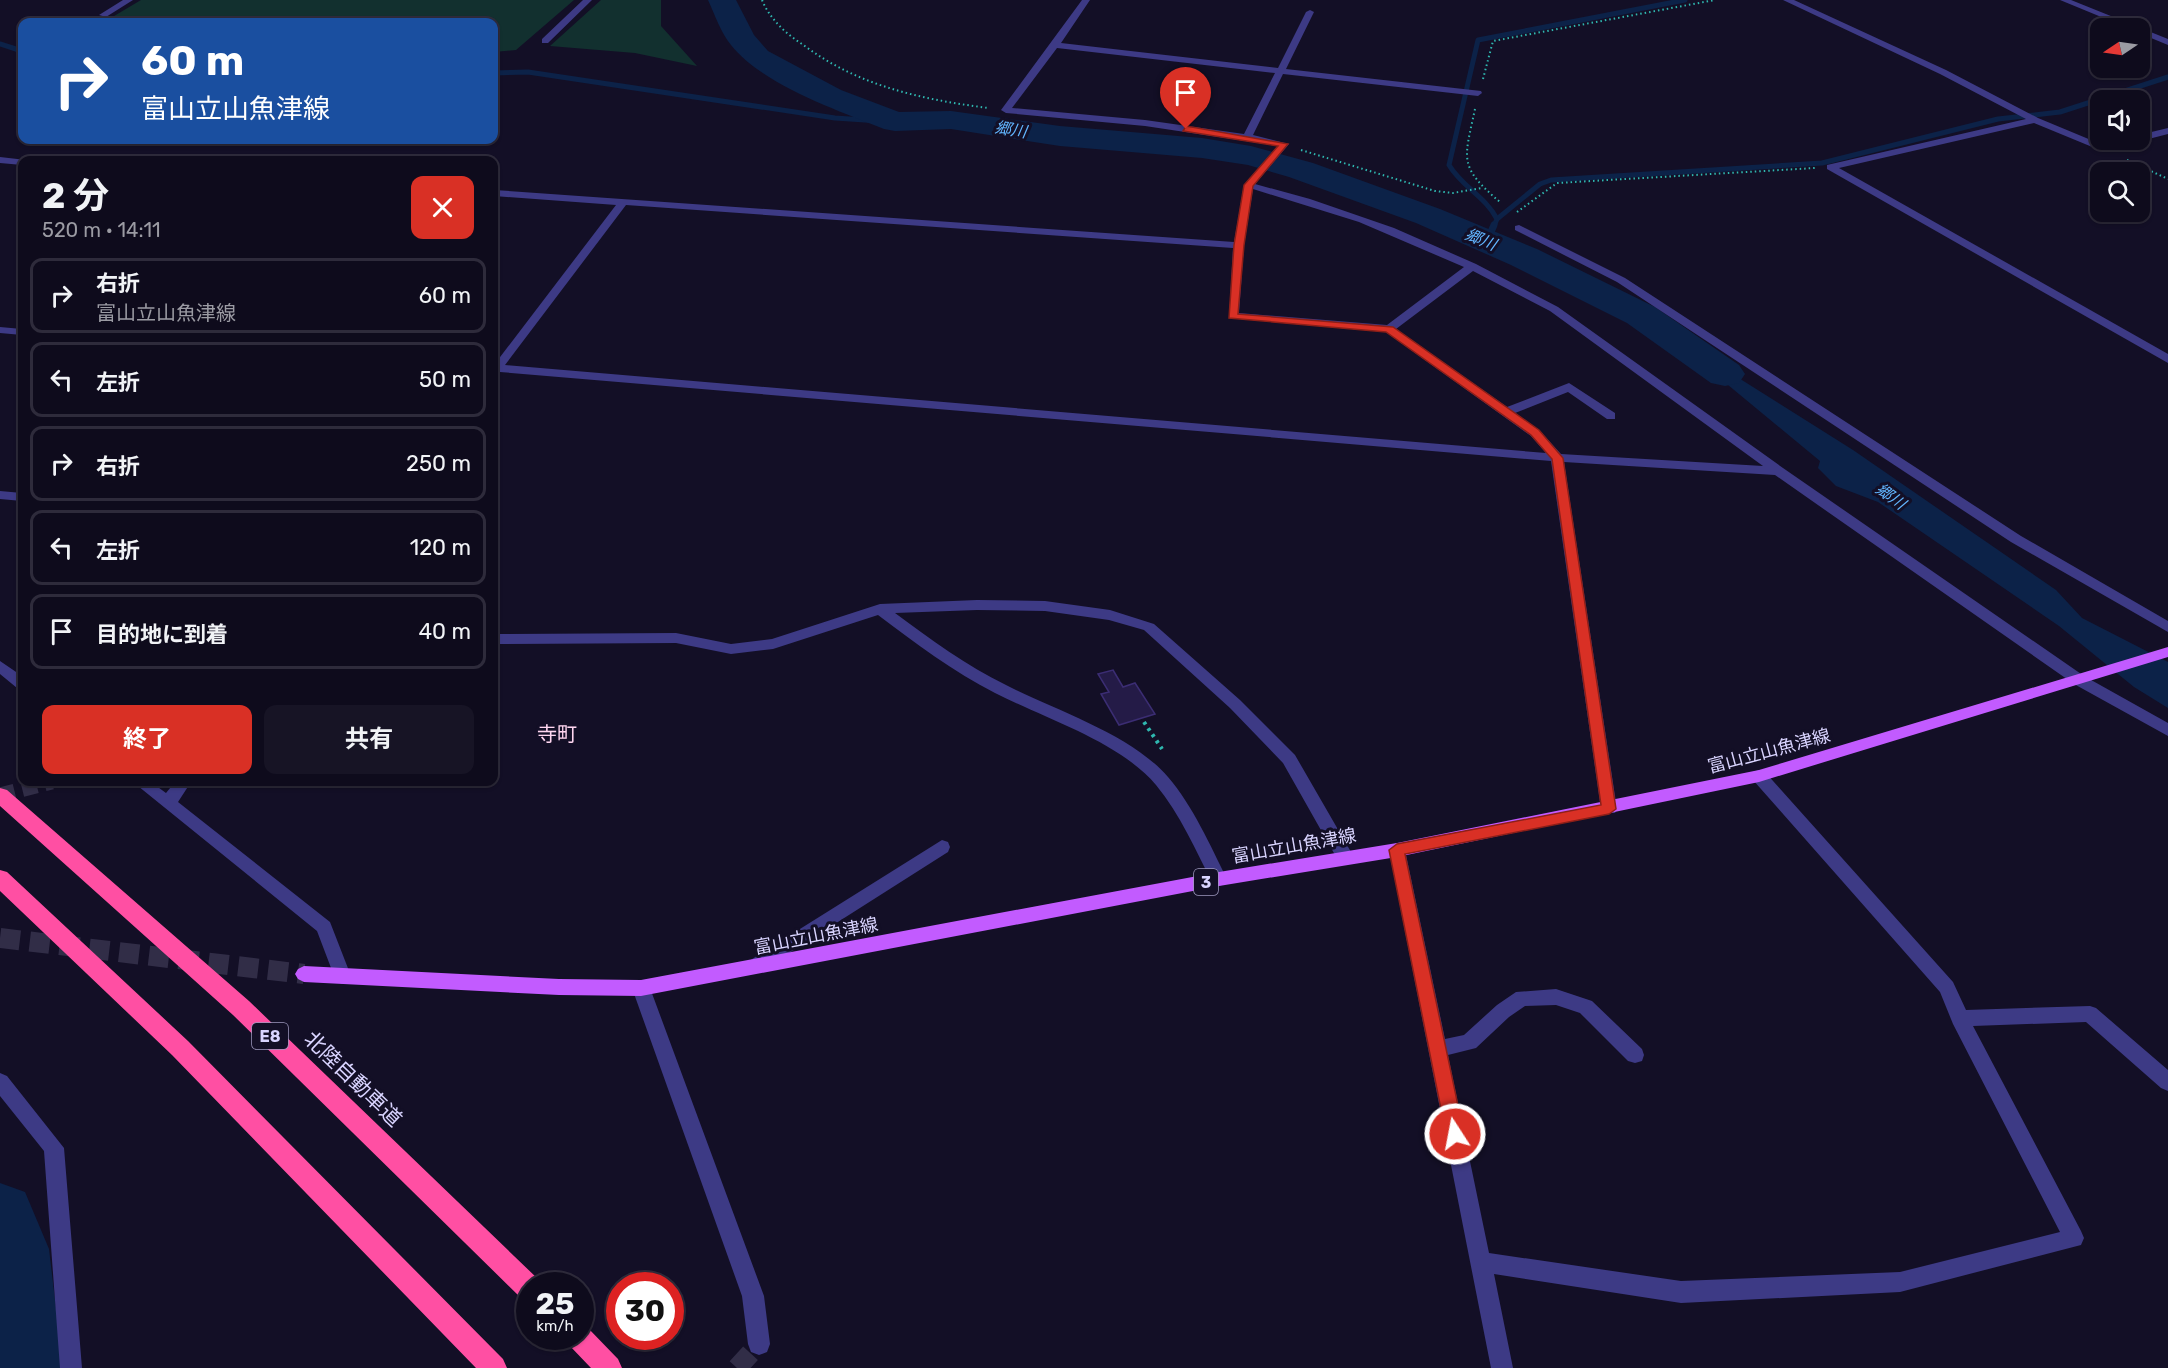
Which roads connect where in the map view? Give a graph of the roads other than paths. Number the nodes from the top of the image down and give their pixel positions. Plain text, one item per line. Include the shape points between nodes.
1 (129, 0) edge
2 (588, 0) edge
3 (1086, 0) edge
4 (1787, 0) edge
5 (2064, 0) edge
6 (1310, 12) dead end
7 (104, 15) dead end
8 (2109, 18) edge
9 (2150, 35) edge
10 (545, 41) dead end
11 (2168, 42) edge
12 (1055, 45) junction
13 (1280, 70) junction
14 (1478, 93) road end
15 (2035, 120) junction
16 (2168, 131) edge
17 (2150, 135) edge
18 (1247, 137) junction
19 (2090, 143) edge
20 (0, 160) edge
21 (18, 162) edge
22 (1249, 185) junction
23 (498, 194) edge
24 (622, 204) junction
25 (1519, 228) road end
26 (1239, 245) junction
27 (1472, 266) junction
28 (1389, 329) junction
29 (0, 330) edge
30 (18, 332) edge
31 (2168, 359) edge
32 (498, 364) edge
33 (498, 369) edge
34 (1506, 412) junction
35 (1611, 416) dead end
36 (1557, 458) junction
37 (1778, 471) junction
38 (0, 495) edge
39 (18, 497) edge
40 (880, 609) junction
41 (2168, 627) edge
42 (498, 639) edge
43 (2168, 652) edge
44 (0, 666) edge
45 (2086, 678) junction
46 (18, 681) edge
47 (2168, 730) edge
48 (1759, 776) junction
49 (146, 786) edge
50 (180, 786) edge
51 (0, 795) edge
52 (168, 803) junction
53 (1609, 809) junction
54 (942, 847) dead end
55 (1397, 850) junction
56 (1345, 856) junction
57 (0, 878) edge
58 (1219, 879) junction
59 (752, 968) junction
60 (304, 974) tunnel mouth
61 (342, 976) junction
62 (641, 988) junction
63 (1960, 1018) junction
64 (1438, 1049) junction
65 (1635, 1055) dead end
66 (0, 1082) edge
67 (2168, 1082) edge
68 (1480, 1262) junction
69 (516, 1275) edge
70 (759, 1344) dead end
71 (592, 1350) edge
72 (71, 1368) edge
73 (494, 1368) edge
74 (609, 1368) edge
75 (1502, 1368) edge

1 - 7 street
2 - 10 street
3 - 12 street
4 - 15 street via 1943,72
5 - 8 street
6 - 13 street
9 - 11 street
12 - 13 street
12 - 18 street via 1006,110
13 - 14 street
13 - 18 street
15 - 19 street
15 - 31 street via 1830,167
16 - 17 street
18 - 22 street via 1284,144
20 - 21 street
22 - 26 street
22 - 27 street via 1358,218
23 - 24 street
24 - 26 street
24 - 32 street
25 - 41 street via 1621,280 2016,539
26 - 28 street via 1233,316
27 - 28 street
27 - 37 street via 1554,309
28 - 34 street
29 - 30 street
33 - 36 street
34 - 35 street via 1569,387
34 - 36 street via 1535,433
36 - 37 street
36 - 53 street
37 - 45 street
38 - 39 street
40 - 42 street via 772,644 731,649 676,638
40 - 56 street via 1044,606 1110,615 1149,627 1289,759
40 - 58 street via 928,645 998,688 1130,751 1162,781
43 - 45 main road, 富山立山魚津線 / 3
44 - 46 street
45 - 47 street
45 - 48 main road, 富山立山魚津線 / 3
48 - 53 main road, 富山立山魚津線 / 3
48 - 63 street via 1947,987
49 - 52 street
50 - 52 street
51 - 69 highway, 北陸自動車道 / E8 via 241,1008
52 - 61 street via 324,927
53 - 55 main road, 富山立山魚津線 / 3
54 - 59 street
55 - 56 main road, 富山立山魚津線 / 3
55 - 64 street
56 - 58 main road, 富山立山魚津線 / 3
57 - 73 highway via 180,1048
58 - 59 main road, 富山立山魚津線 / 3
59 - 62 main road, 富山立山魚津線 / 3
60 - 61 main road, 富山立山魚津線 / 3
61 - 62 main road, 富山立山魚津線 / 3
62 - 70 street via 753,1296
63 - 67 street via 2090,1014
63 - 68 street via 2074,1238 1900,1282 1693,1292
64 - 65 street via 1469,1042 1522,999 1556,997 1586,1007
64 - 68 street
66 - 72 street via 54,1148
68 - 75 street
71 - 74 highway

